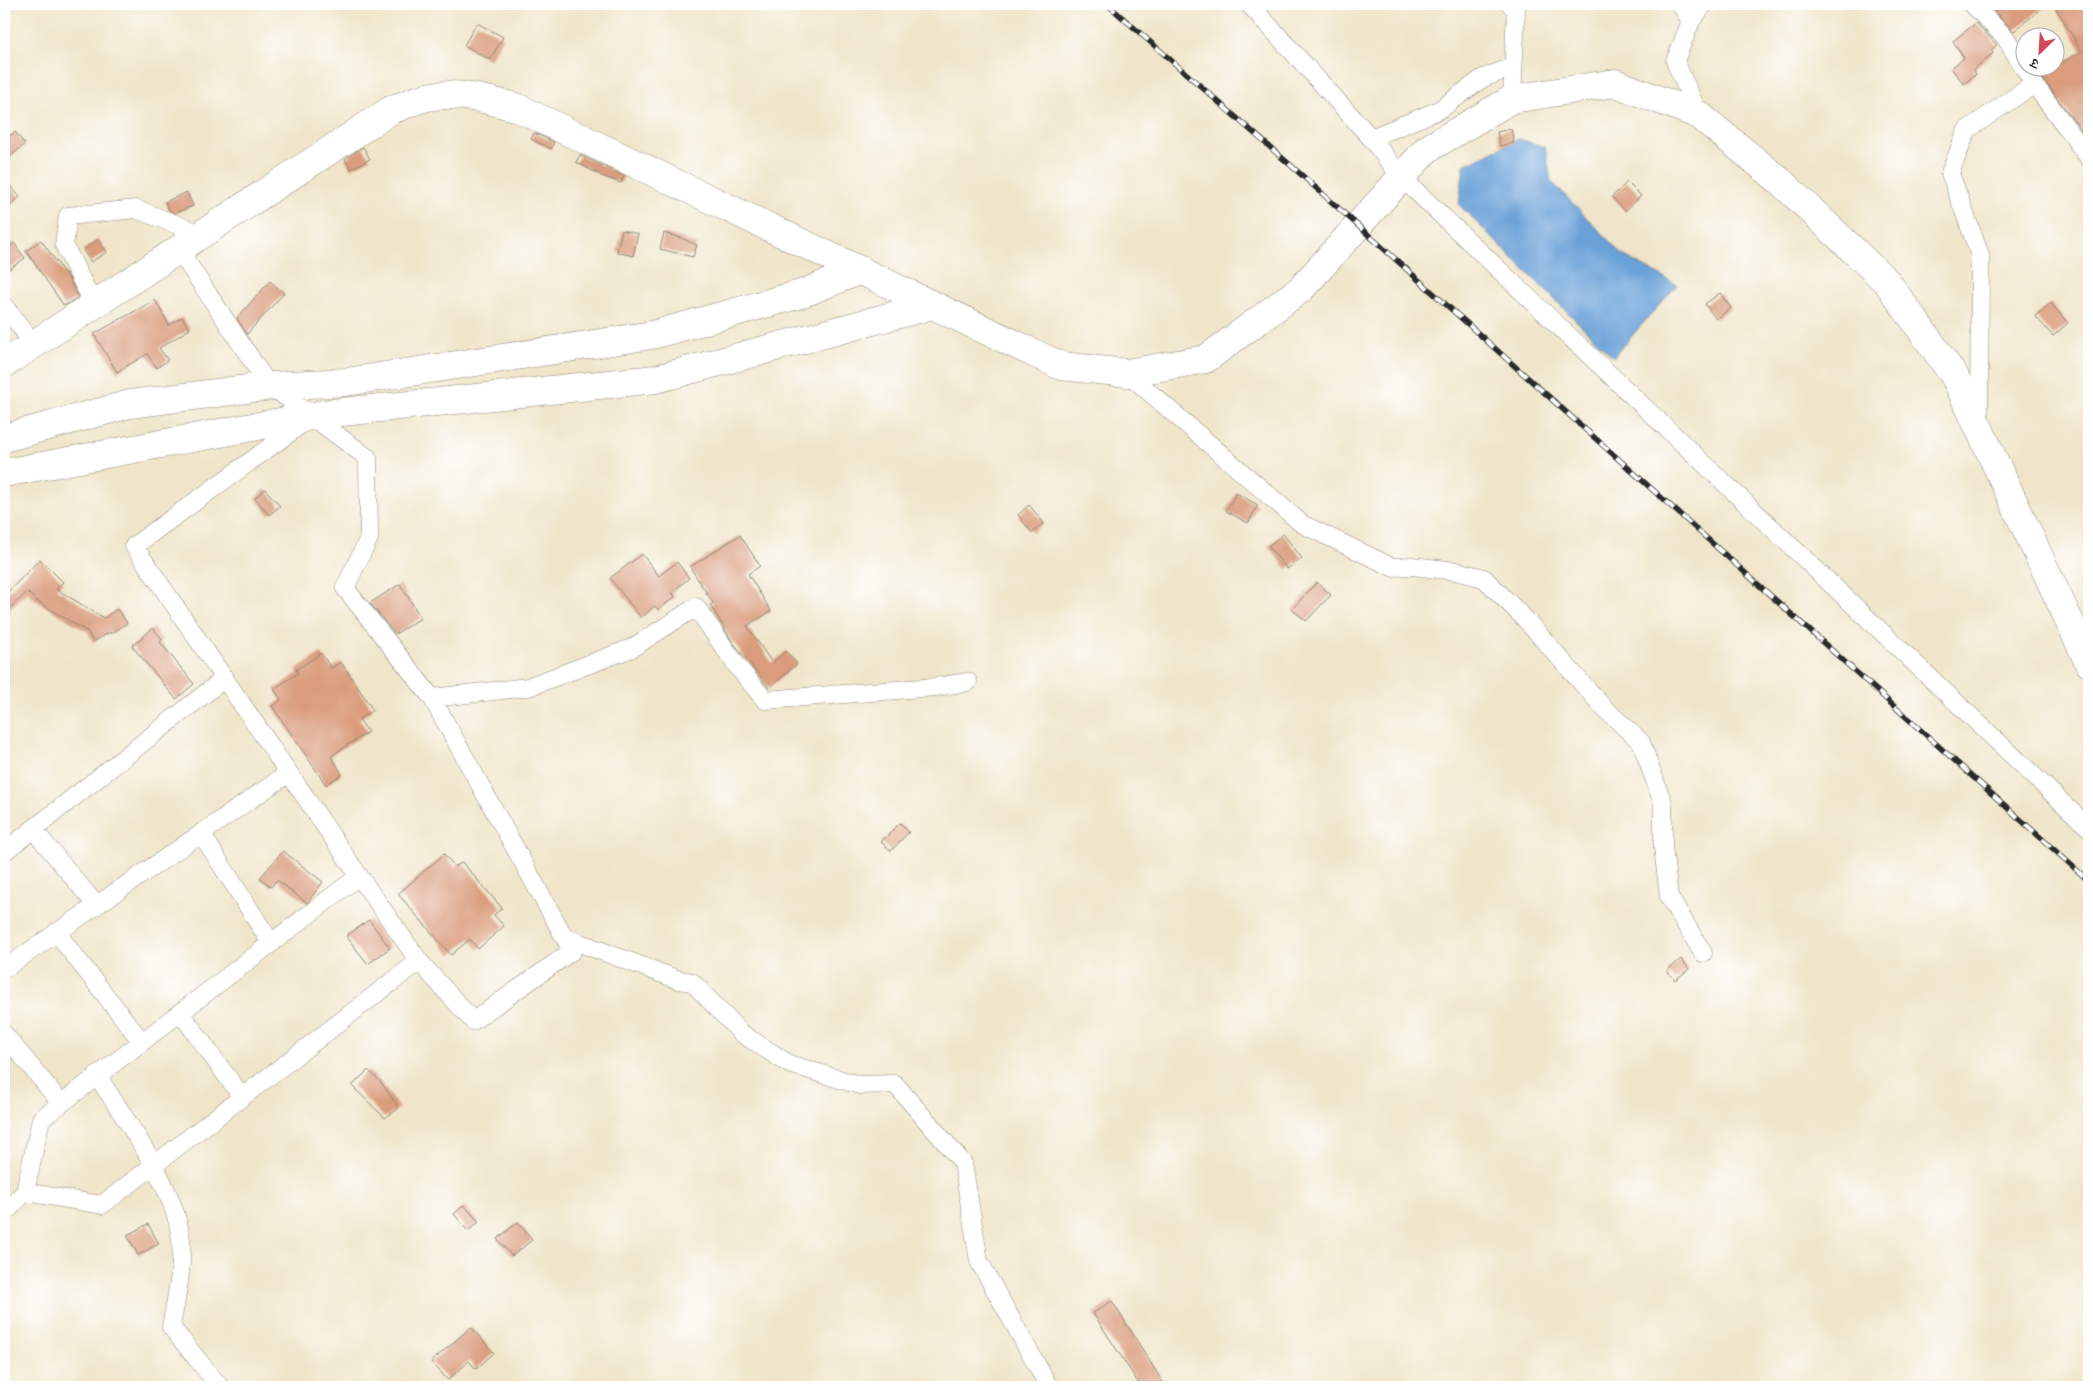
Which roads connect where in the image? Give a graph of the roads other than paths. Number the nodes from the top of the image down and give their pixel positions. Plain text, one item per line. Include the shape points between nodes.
1 (1248, 4) edge
2 (1510, 4) edge
3 (1680, 4) edge
4 (1704, 4) edge
5 (1972, 4) edge
6 (1691, 21) junction
7 (1513, 67) junction
8 (2034, 84) junction
9 (1512, 99) junction
10 (1699, 115) junction
11 (1371, 138) junction
12 (2089, 158) edge
13 (1401, 177) junction
14 (201, 234) junction
15 (179, 250) junction
16 (861, 270) junction
17 (94, 305) junction
18 (934, 305) junction
19 (4, 306) edge
20 (34, 344) junction
21 (4, 364) edge
22 (1127, 373) junction
23 (271, 386) junction
24 (312, 416) junction
25 (1979, 429) junction
26 (4, 438) edge
27 (4, 473) edge
28 (2089, 663) edge
29 (225, 678) junction
30 (968, 682) dead end
31 (432, 698) junction
32 (289, 774) junction
33 (2089, 828) edge
34 (32, 829) junction
35 (202, 833) junction
36 (4, 852) edge
37 (359, 876) junction
38 (96, 905) junction
39 (56, 932) junction
40 (564, 937) junction
41 (272, 942) junction
42 (1703, 953) dead end
43 (7, 961) edge
44 (420, 961) junction
45 (180, 1012) junction
46 (4, 1034) edge
47 (142, 1042) junction
48 (97, 1075) junction
49 (242, 1097) junction
50 (61, 1103) junction
51 (154, 1166) junction
52 (26, 1192) junction
53 (4, 1214) edge
54 (220, 1387) edge
55 (1049, 1387) edge

1 - 11 street
2 - 7 street via 1516,10
3 - 6 street
4 - 6 street
5 - 8 street via 2005,37
6 - 10 street via 1675,61
7 - 9 street
7 - 11 street via 1482,78 1439,110
8 - 12 street
8 - 25 street via 1967,130 1950,172 1980,255
9 - 10 main road via 1615,83
9 - 13 main road via 1427,149
10 - 25 main road via 1780,181 1888,282 1955,377
11 - 13 street
13 - 22 main road via 1301,289 1206,359
13 - 33 street
14 - 15 main road
14 - 16 main road via 390,110 427,98 450,95 478,97 518,108
14 - 17 street via 136,209 68,216 64,245
15 - 17 main road
15 - 23 street
16 - 18 main road
16 - 23 main road via 801,294 652,335 346,382
17 - 20 main road
18 - 22 main road via 1061,366
18 - 24 main road via 656,379
19 - 20 street
20 - 21 main road
22 - 42 street via 1302,524 1392,567 1447,570 1484,578 1520,614 1604,708 1641,742 1664,803 1663,847 1669,897
23 - 24 street
23 - 26 main road via 130,404
24 - 27 main road
24 - 29 street via 134,546
24 - 31 street via 368,458 369,538 346,588
25 - 28 main road
29 - 32 street
29 - 34 street
30 - 31 street via 936,688 765,700 696,607 632,648 528,687
31 - 40 street
32 - 35 street
32 - 37 street
34 - 36 street
34 - 38 street
35 - 38 street
35 - 41 street
37 - 41 street
37 - 44 street
38 - 39 street
39 - 43 street
39 - 47 street
40 - 44 street via 572,951 473,1021
40 - 55 street via 692,982 741,1033 789,1064 860,1085 895,1084 963,1162 980,1261
41 - 45 street
44 - 49 street
45 - 47 street
45 - 49 street
46 - 50 street
47 - 48 street
48 - 50 street
48 - 51 street
49 - 51 street
50 - 52 street via 41,1118
51 - 52 street via 102,1205
51 - 54 street via 178,1217 181,1242 171,1327
52 - 53 street

